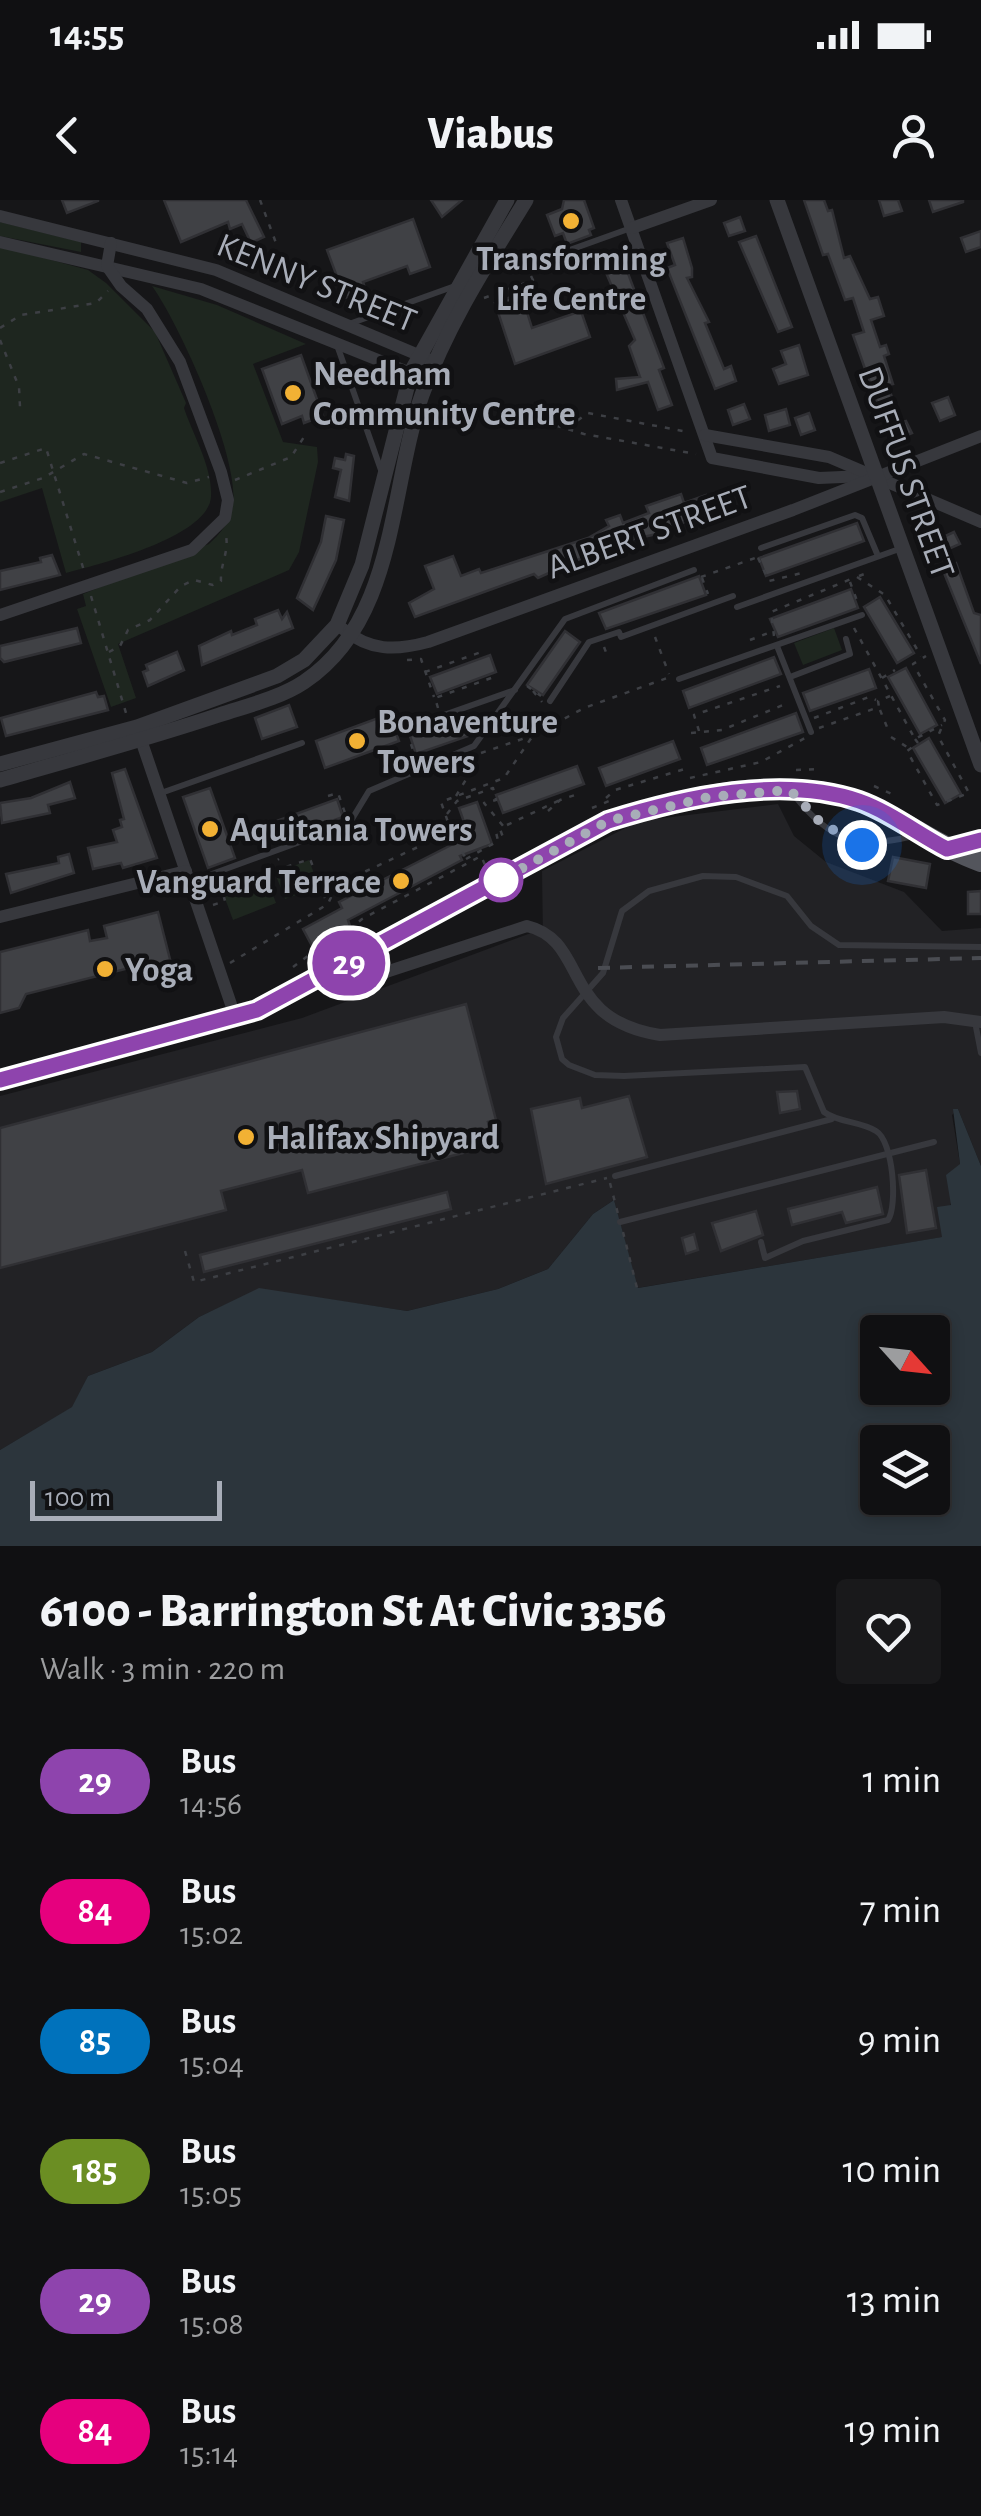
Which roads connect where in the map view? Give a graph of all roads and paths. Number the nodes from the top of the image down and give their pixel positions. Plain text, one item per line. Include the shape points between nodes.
1 (260, 200) edge
2 (506, 200) edge
3 (526, 200) edge
4 (621, 200) edge
5 (710, 200) edge
6 (777, 200) edge
7 (0, 216) edge
8 (632, 228) junction
9 (0, 242) edge
10 (111, 243) junction
11 (276, 243) dead end
12 (528, 265) joint
13 (107, 266) junction
14 (462, 289) junction
15 (345, 326) junction
16 (0, 328) edge
17 (0, 340) edge
18 (336, 344) junction
19 (419, 356) junction
20 (436, 362) junction
21 (411, 372) junction
22 (428, 380) junction
23 (20, 407) dead end
24 (532, 418) dead end
25 (566, 428) junction
26 (706, 435) junction
27 (981, 436) edge
28 (304, 437) dead end
29 (712, 458) junction
30 (0, 462) edge
31 (54, 472) junction
32 (383, 476) junction
33 (873, 476) junction
34 (222, 478) junction
35 (0, 492) edge
36 (981, 522) edge
37 (220, 525) junction
38 (903, 547) junction
39 (761, 548) joint
40 (878, 556) junction
41 (758, 560) dead end
42 (694, 570) joint
43 (705, 570) dead end
44 (870, 572) dead end
45 (803, 573) dead end
46 (710, 574) junction
47 (764, 574) junction
48 (756, 576) dead end
49 (702, 577) junction
50 (89, 587) junction
51 (707, 591) dead end
52 (733, 596) dead end
53 (737, 606) dead end
54 (861, 611) joint
55 (0, 615) edge
56 (852, 624) dead end
57 (337, 625) junction
58 (351, 636) junction
59 (656, 637) dead end
60 (846, 639) dead end
61 (750, 640) dead end
62 (777, 646) junction
63 (484, 651) dead end
64 (591, 651) dead end
65 (108, 652) junction
66 (607, 655) dead end
67 (408, 663) dead end
68 (896, 670) dead end
69 (425, 672) junction
70 (673, 677) junction
71 (881, 678) junction
72 (791, 680) junction
73 (936, 684) dead end
74 (528, 687) dead end
75 (927, 689) junction
76 (515, 690) junction
77 (534, 690) junction
78 (796, 694) junction
79 (541, 695) dead end
80 (890, 696) junction
81 (534, 697) dead end
82 (435, 698) dead end
83 (878, 704) junction
84 (550, 705) joint
85 (848, 705) junction
86 (441, 716) dead end
87 (852, 716) junction
88 (812, 718) dead end
89 (945, 721) junction
90 (888, 726) dead end
91 (698, 731) junction
92 (136, 732) junction
93 (811, 732) joint
94 (406, 733) dead end
95 (691, 733) dead end
96 (534, 736) junction
97 (892, 736) dead end
98 (915, 739) junction
99 (977, 739) edge
100 (802, 741) dead end
101 (302, 742) dead end
102 (908, 748) junction
103 (415, 755) dead end
104 (960, 755) dead end
105 (952, 760) junction
106 (761, 762) junction
107 (0, 764) edge
108 (981, 765) edge
109 (688, 768) dead end
110 (817, 770) dead end
111 (767, 776) dead end
112 (690, 778) dead end
113 (646, 779) junction
114 (0, 780) edge
115 (793, 780) junction
116 (333, 786) dead end
117 (874, 786) dead end
118 (650, 792) dead end
119 (160, 793) junction
120 (580, 793) dead end
121 (892, 794) dead end
122 (456, 796) junction
123 (560, 800) junction
124 (342, 804) dead end
125 (592, 808) dead end
126 (548, 811) dead end
127 (446, 815) junction
128 (252, 824) dead end
129 (450, 828) junction
130 (502, 828) junction
131 (918, 834) junction
132 (504, 840) dead end
133 (981, 840) edge
134 (258, 843) dead end
135 (947, 849) junction
136 (467, 861) junction
137 (280, 862) dead end
138 (981, 862) edge
139 (487, 868) dead end
140 (268, 873) junction
141 (188, 876) junction
142 (328, 900) junction
143 (208, 906) dead end
144 (0, 918) edge
145 (356, 932) dead end
146 (981, 947) edge
147 (309, 955) dead end
148 (228, 964) dead end
149 (293, 967) dead end
150 (313, 982) junction
151 (584, 992) junction
152 (236, 1018) junction
153 (978, 1021) edge
154 (981, 1053) edge
155 (0, 1080) edge
156 (833, 1119) junction
157 (934, 1142) dead end
158 (888, 1154) junction
159 (614, 1176) dead end
160 (620, 1222) junction
161 (761, 1242) dead end
162 (186, 1250) dead end
163 (637, 1288) dead end

1 - 11 path
2 - 14 street
3 - 14 street
4 - 8 street
5 - 8 street
6 - 33 street, DUFFUS STREET
7 - 10 street, KENNY STREET
8 - 12 lane
8 - 26 street
9 - 13 street, KENNY STREET
10 - 13 street
10 - 15 street, KENNY STREET via 216,270
12 - 14 path via 533,280 481,299
13 - 16 path via 110,286 96,304 21,315
13 - 18 street, KENNY STREET via 202,290
13 - 34 street via 164,331
14 - 15 lane
14 - 19 street
14 - 20 street
15 - 18 street
15 - 19 street, KENNY STREET
17 - 23 path via 19,386
18 - 21 street, KENNY STREET
18 - 32 lane
19 - 20 street, KENNY STREET
19 - 21 street
20 - 22 street
21 - 22 street, KENNY STREET
21 - 32 street
22 - 58 street via 378,576
24 - 25 path
25 - 26 path via 588,414
25 - 29 path
26 - 29 street
26 - 33 street via 828,458
27 - 33 street, ALBERT STREET
28 - 34 path via 292,457
29 - 33 street via 819,478
30 - 31 path via 46,448
31 - 34 path via 84,454 187,483
31 - 35 path
31 - 50 path
32 - 57 street via 362,564
33 - 36 street
33 - 38 street, DUFFUS STREET
33 - 58 street, ALBERT STREET via 428,642 382,649
34 - 37 street via 228,500
37 - 50 street via 192,550
37 - 65 path via 228,543 221,582 180,586 168,605
38 - 40 lane
38 - 99 street, DUFFUS STREET
39 - 40 lane via 855,515
39 - 46 path via 755,558
40 - 53 lane
41 - 47 path
42 - 49 path
42 - 76 lane via 565,619
43 - 46 path
44 - 75 path via 858,580 885,595 924,656 914,664
45 - 47 path via 772,582
46 - 49 path
47 - 48 path
49 - 51 path
50 - 55 street
50 - 65 path
52 - 84 lane via 589,642
54 - 61 path via 850,580 771,612 773,634
54 - 62 lane
56 - 71 path
57 - 58 street, ALBERT STREET
57 - 92 street via 304,660 277,676
58 - 92 street via 301,685
59 - 70 path
60 - 72 lane via 850,654
62 - 70 lane
62 - 72 lane
63 - 69 path
64 - 66 path via 604,646
65 - 92 path
67 - 69 path via 420,659
68 - 71 path
69 - 82 path
70 - 96 path via 584,708
71 - 80 path
72 - 78 lane
72 - 91 path via 694,715
73 - 75 path
74 - 77 path
75 - 89 path
76 - 86 lane
76 - 141 lane via 474,746 368,791 348,824
77 - 79 path
77 - 81 path
78 - 91 path via 782,708 722,730
78 - 93 lane
80 - 83 path
80 - 98 path
83 - 85 path via 869,697
83 - 87 path
83 - 90 path
84 - 96 path
85 - 87 path
85 - 88 path
87 - 93 path
89 - 98 path
89 - 105 path via 938,736
91 - 95 path
92 - 107 street
92 - 114 street
92 - 119 street
94 - 103 path
96 - 122 path via 502,780
96 - 122 path via 474,755 476,763
97 - 102 path
98 - 102 path
99 - 108 street, DUFFUS STREET
100 - 106 path
101 - 119 lane
102 - 105 path via 937,805 972,792
104 - 105 path
106 - 111 path
106 - 112 path
109 - 113 path
110 - 115 path
113 - 118 path
113 - 125 path
115 - 131 main road via 861,802
115 - 131 lane via 822,824 862,845
115 - 150 main road via 608,821
116 - 124 path via 328,796 338,792
117 - 121 path
119 - 141 street
120 - 123 path
122 - 127 path via 441,802
123 - 126 path
123 - 130 path
127 - 129 path
127 - 130 path via 457,801 492,788 496,800 484,803
128 - 134 path
129 - 136 path
129 - 142 path via 362,873
130 - 132 path
130 - 136 path via 498,841
131 - 135 main road
133 - 135 main road
135 - 138 main road
136 - 139 path via 481,856
136 - 145 path via 362,919
137 - 140 path via 266,867
140 - 142 path via 310,858
140 - 143 path via 222,890 225,900
141 - 144 street
141 - 152 street
142 - 148 path
146 - 151 lane via 840,945 774,888 736,876 703,876 632,900 616,922 603,973
147 - 149 path
150 - 151 street via 340,987 527,926 546,930
150 - 152 main road
151 - 153 street via 616,1024 660,1034 944,1017
151 - 156 lane via 556,1037 570,1065 624,1076 805,1067 818,1102
152 - 155 main road
153 - 154 lane
156 - 158 lane via 882,1135
156 - 159 lane
157 - 158 lane
158 - 160 lane
158 - 161 lane via 896,1205 888,1220 803,1241 766,1258
160 - 162 path via 609,1178 194,1282
160 - 163 path

